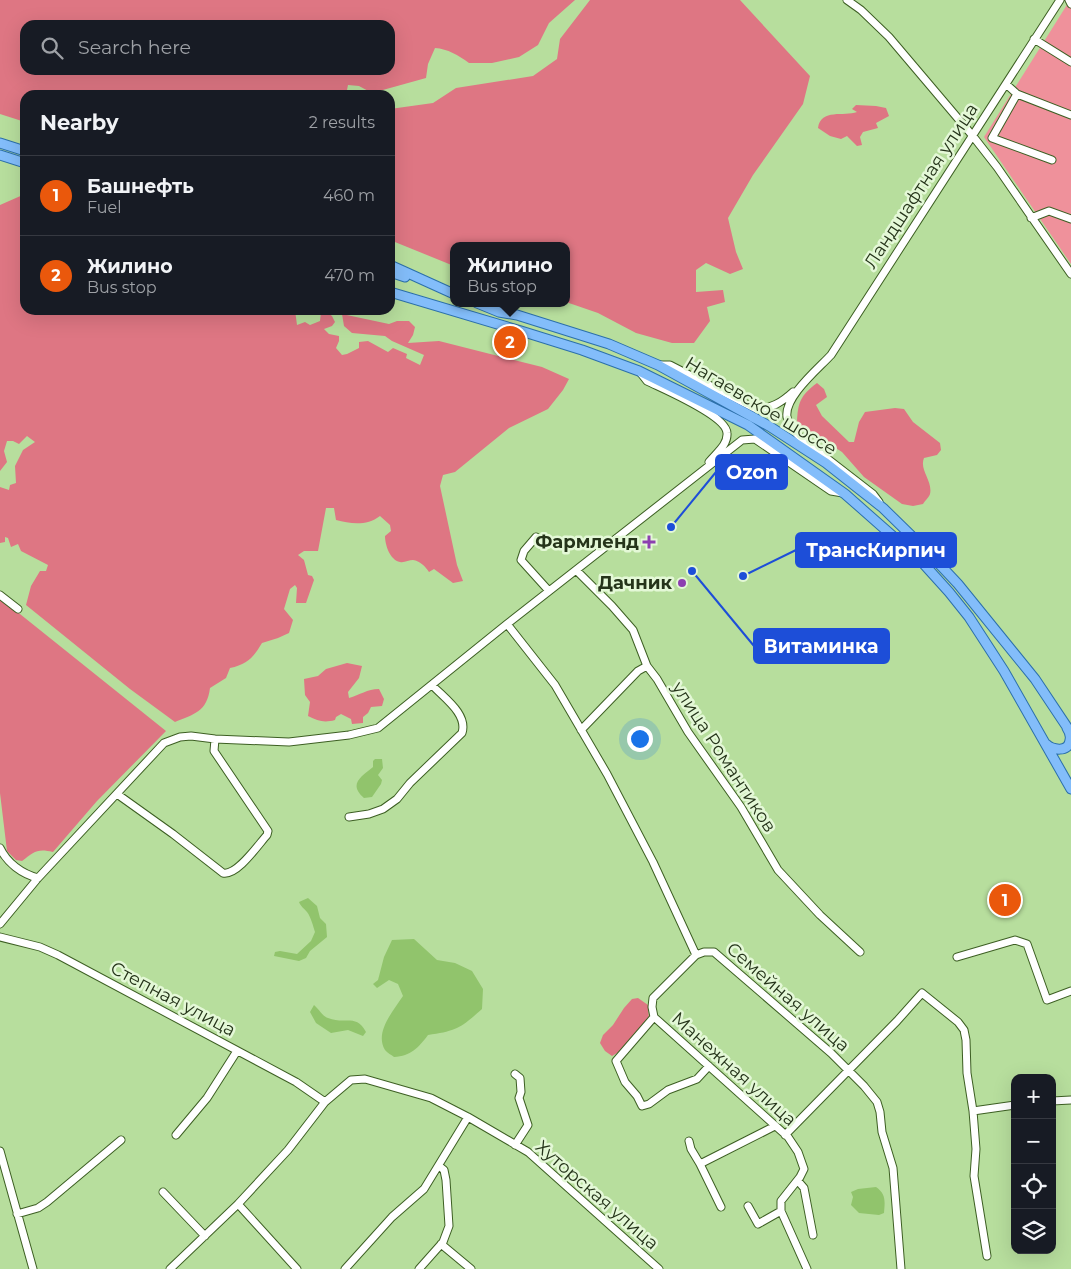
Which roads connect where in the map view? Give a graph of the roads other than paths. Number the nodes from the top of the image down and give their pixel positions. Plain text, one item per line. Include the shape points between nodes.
1 (847, 0) edge
2 (1060, 0) edge
3 (1069, 0) edge
4 (1071, 4) edge
5 (1034, 39) junction
6 (1071, 62) edge
7 (1006, 84) junction
8 (1017, 94) junction
9 (1071, 115) edge
10 (972, 135) junction
11 (0, 143) edge
12 (20, 149) edge
13 (0, 155) edge
14 (1052, 160) dead end
15 (20, 162) edge
16 (1031, 218) junction
17 (1071, 219) edge
18 (395, 267) edge
19 (395, 274) edge
20 (1071, 274) edge
21 (438, 287) junction
22 (395, 290) edge
23 (450, 292) edge
24 (395, 293) edge
25 (436, 305) junction
26 (487, 307) edge
27 (658, 364) junction
28 (639, 371) junction
29 (803, 384) junction
30 (703, 470) junction
31 (845, 494) junction
32 (883, 508) junction
33 (536, 537) dead end
34 (576, 570) junction
35 (549, 591) junction
36 (0, 595) edge
37 (18, 609) dead end
38 (507, 624) junction
39 (647, 666) junction
40 (432, 685) junction
41 (1066, 724) junction
42 (581, 730) junction
43 (1071, 733) edge
44 (1041, 738) junction
45 (215, 739) junction
46 (1071, 789) edge
47 (117, 794) junction
48 (349, 817) dead end
49 (0, 848) edge
50 (38, 878) junction
51 (0, 924) edge
52 (0, 937) edge
53 (860, 952) dead end
54 (696, 955) junction
55 (956, 958) dead end
56 (1071, 991) edge
57 (654, 1017) junction
58 (237, 1051) junction
59 (709, 1066) junction
60 (849, 1070) junction
61 (515, 1074) dead end
62 (1071, 1100) edge
63 (1056, 1101) edge
64 (325, 1102) junction
65 (1011, 1106) edge
66 (973, 1111) junction
67 (468, 1117) junction
68 (776, 1126) junction
69 (176, 1135) dead end
70 (785, 1135) junction
71 (121, 1140) dead end
72 (689, 1141) dead end
73 (515, 1145) junction
74 (0, 1151) edge
75 (700, 1164) junction
76 (439, 1166) junction
77 (798, 1181) junction
78 (163, 1192) dead end
79 (238, 1204) junction
80 (748, 1206) dead end
81 (720, 1207) dead end
82 (781, 1211) junction
83 (17, 1214) junction
84 (813, 1235) dead end
85 (204, 1236) junction
86 (441, 1244) junction
87 (987, 1256) dead end
88 (32, 1269) edge
89 (170, 1269) edge
90 (297, 1269) edge
91 (345, 1269) edge
92 (419, 1269) edge
93 (471, 1269) edge
94 (659, 1269) edge
95 (807, 1269) edge
96 (901, 1269) edge

1 - 10 street via 890,37
2 - 5 street, Ландшафтная улица
3 - 4 street
5 - 6 street
5 - 7 street, Ландшафтная улица
7 - 8 street
7 - 10 street, Ландшафтная улица
8 - 9 street
8 - 14 street via 992,138
10 - 16 street
10 - 29 street, Ландшафтная улица via 831,355
11 - 12 main road
13 - 15 main road
16 - 17 street via 1049,211
16 - 20 street
18 - 21 main road
19 - 21 main road
21 - 23 main road
22 - 25 main road
24 - 25 main road, Нагаевское шоссе
25 - 28 main road, Нагаевское шоссе
26 - 27 main road, Нагаевское шоссе via 609,344
27 - 29 street via 670,365 756,408 766,409 775,405
27 - 32 main road, Нагаевское шоссе via 778,432 826,463
28 - 30 street via 647,381 712,414 725,426 726,440
28 - 31 main road, Нагаевское шоссе via 748,425
29 - 32 street via 788,407 792,429 873,494
30 - 31 street via 742,440 755,439 831,491
30 - 34 street
31 - 44 main road, Нагаевское шоссе via 921,561 949,592 987,643
32 - 41 main road, Нагаевское шоссе via 980,610
33 - 35 street via 521,560
34 - 35 street
34 - 39 street, улица Романтиков via 632,630
35 - 38 street
36 - 37 street
38 - 40 street
38 - 42 street, Семейная улица via 554,685
39 - 42 street via 638,671
39 - 53 street, улица Романтиков via 693,740 741,807 778,870
40 - 45 street via 378,728 364,732 289,742
40 - 48 street via 459,712 464,727 462,733 397,799 383,809
41 - 43 main road, Нагаевское шоссе
41 - 44 main road via 1071,740 1065,748 1051,748
42 - 54 street, Семейная улица via 653,862
44 - 46 main road, Нагаевское шоссе
45 - 47 street via 185,737 164,743
45 - 47 street via 214,751 268,831 232,872 223,872
47 - 50 street
49 - 50 street via 10,863
50 - 51 street
52 - 58 street, Степная улица via 58,955
54 - 57 street, Манежная улица via 653,998
54 - 60 street, Семейная улица via 714,952
55 - 56 street via 1015,940 1027,944 1047,1000
57 - 59 street, Манежная улица
57 - 59 street via 616,1061 625,1082 642,1106 668,1090 697,1079
58 - 64 street, Степная улица via 296,1082
58 - 69 street via 207,1098
59 - 68 street, Манежная улица
60 - 66 street via 922,993 964,1030
60 - 70 street
60 - 96 street, Семейная улица via 877,1102 880,1112 882,1132 893,1168
61 - 73 street via 520,1078 519,1098 528,1125
62 - 63 street
64 - 67 street via 351,1080 365,1079 431,1098
64 - 79 street via 288,1150
65 - 66 street
66 - 87 street via 974,1176
67 - 73 street
67 - 76 street
68 - 70 street, Манежная улица
68 - 75 street
70 - 77 street, Манежная улица via 798,1152 804,1168
71 - 83 street via 47,1202
72 - 75 street
73 - 94 street, Хуторская улица via 528,1152
74 - 83 street
75 - 81 street
76 - 86 street via 444,1170 446,1180 449,1226
76 - 91 street via 424,1189 392,1217
77 - 82 street via 781,1201
77 - 84 street via 804,1188
78 - 85 street
79 - 85 street
79 - 90 street
80 - 82 street via 758,1224
82 - 95 street
83 - 88 street
85 - 89 street
86 - 92 street
86 - 93 street

